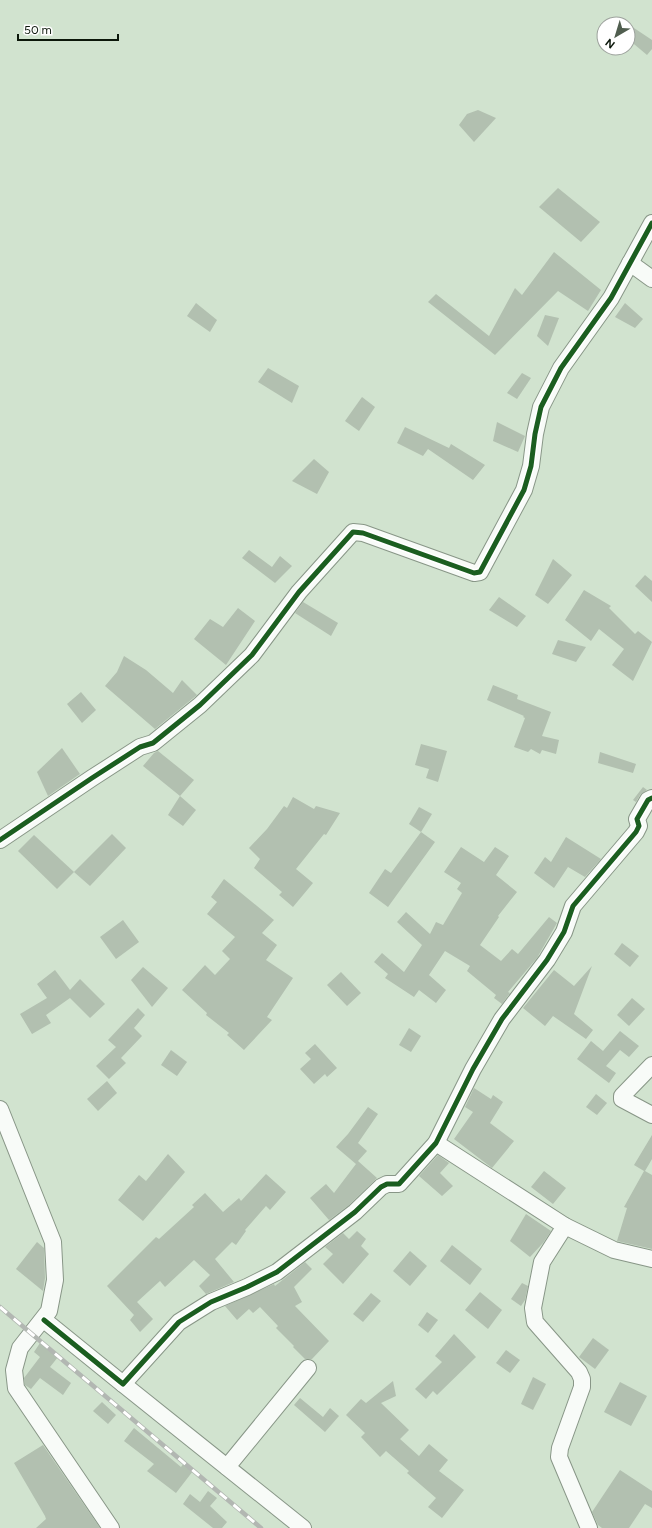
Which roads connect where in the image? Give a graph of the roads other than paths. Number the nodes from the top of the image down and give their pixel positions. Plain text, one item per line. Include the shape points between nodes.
1 (652, 224) edge
2 (630, 263) junction
3 (652, 279) edge
4 (652, 798) edge
5 (0, 840) edge
6 (652, 1065) edge
7 (0, 1109) edge
8 (652, 1115) edge
9 (436, 1143) junction
10 (565, 1226) junction
11 (652, 1259) edge
12 (44, 1320) junction
13 (308, 1368) dead end
14 (123, 1384) junction
15 (227, 1467) junction
16 (111, 1528) edge
17 (303, 1528) edge
18 (589, 1528) edge

1 - 2 street
2 - 3 street
2 - 5 street via 611,298 561,368 541,407 531,466 524,490 480,572 474,573 363,533 353,532 299,592 252,656 200,705 153,743 140,747
4 - 9 street via 648,800 637,819 639,826 636,832 573,906 564,932 547,960 502,1019 473,1069
6 - 8 street via 622,1096 622,1099
7 - 12 street via 53,1242 55,1280 49,1311
9 - 10 street
9 - 14 street via 400,1184 387,1184 381,1187 355,1212 277,1272 247,1288 211,1302 179,1322
10 - 11 street via 614,1250
10 - 18 street via 542,1262 532,1308 535,1322 580,1372 582,1379 582,1386 559,1456
12 - 14 street
12 - 16 street via 20,1348 14,1370 16,1388
13 - 15 street
14 - 15 street
15 - 17 street

